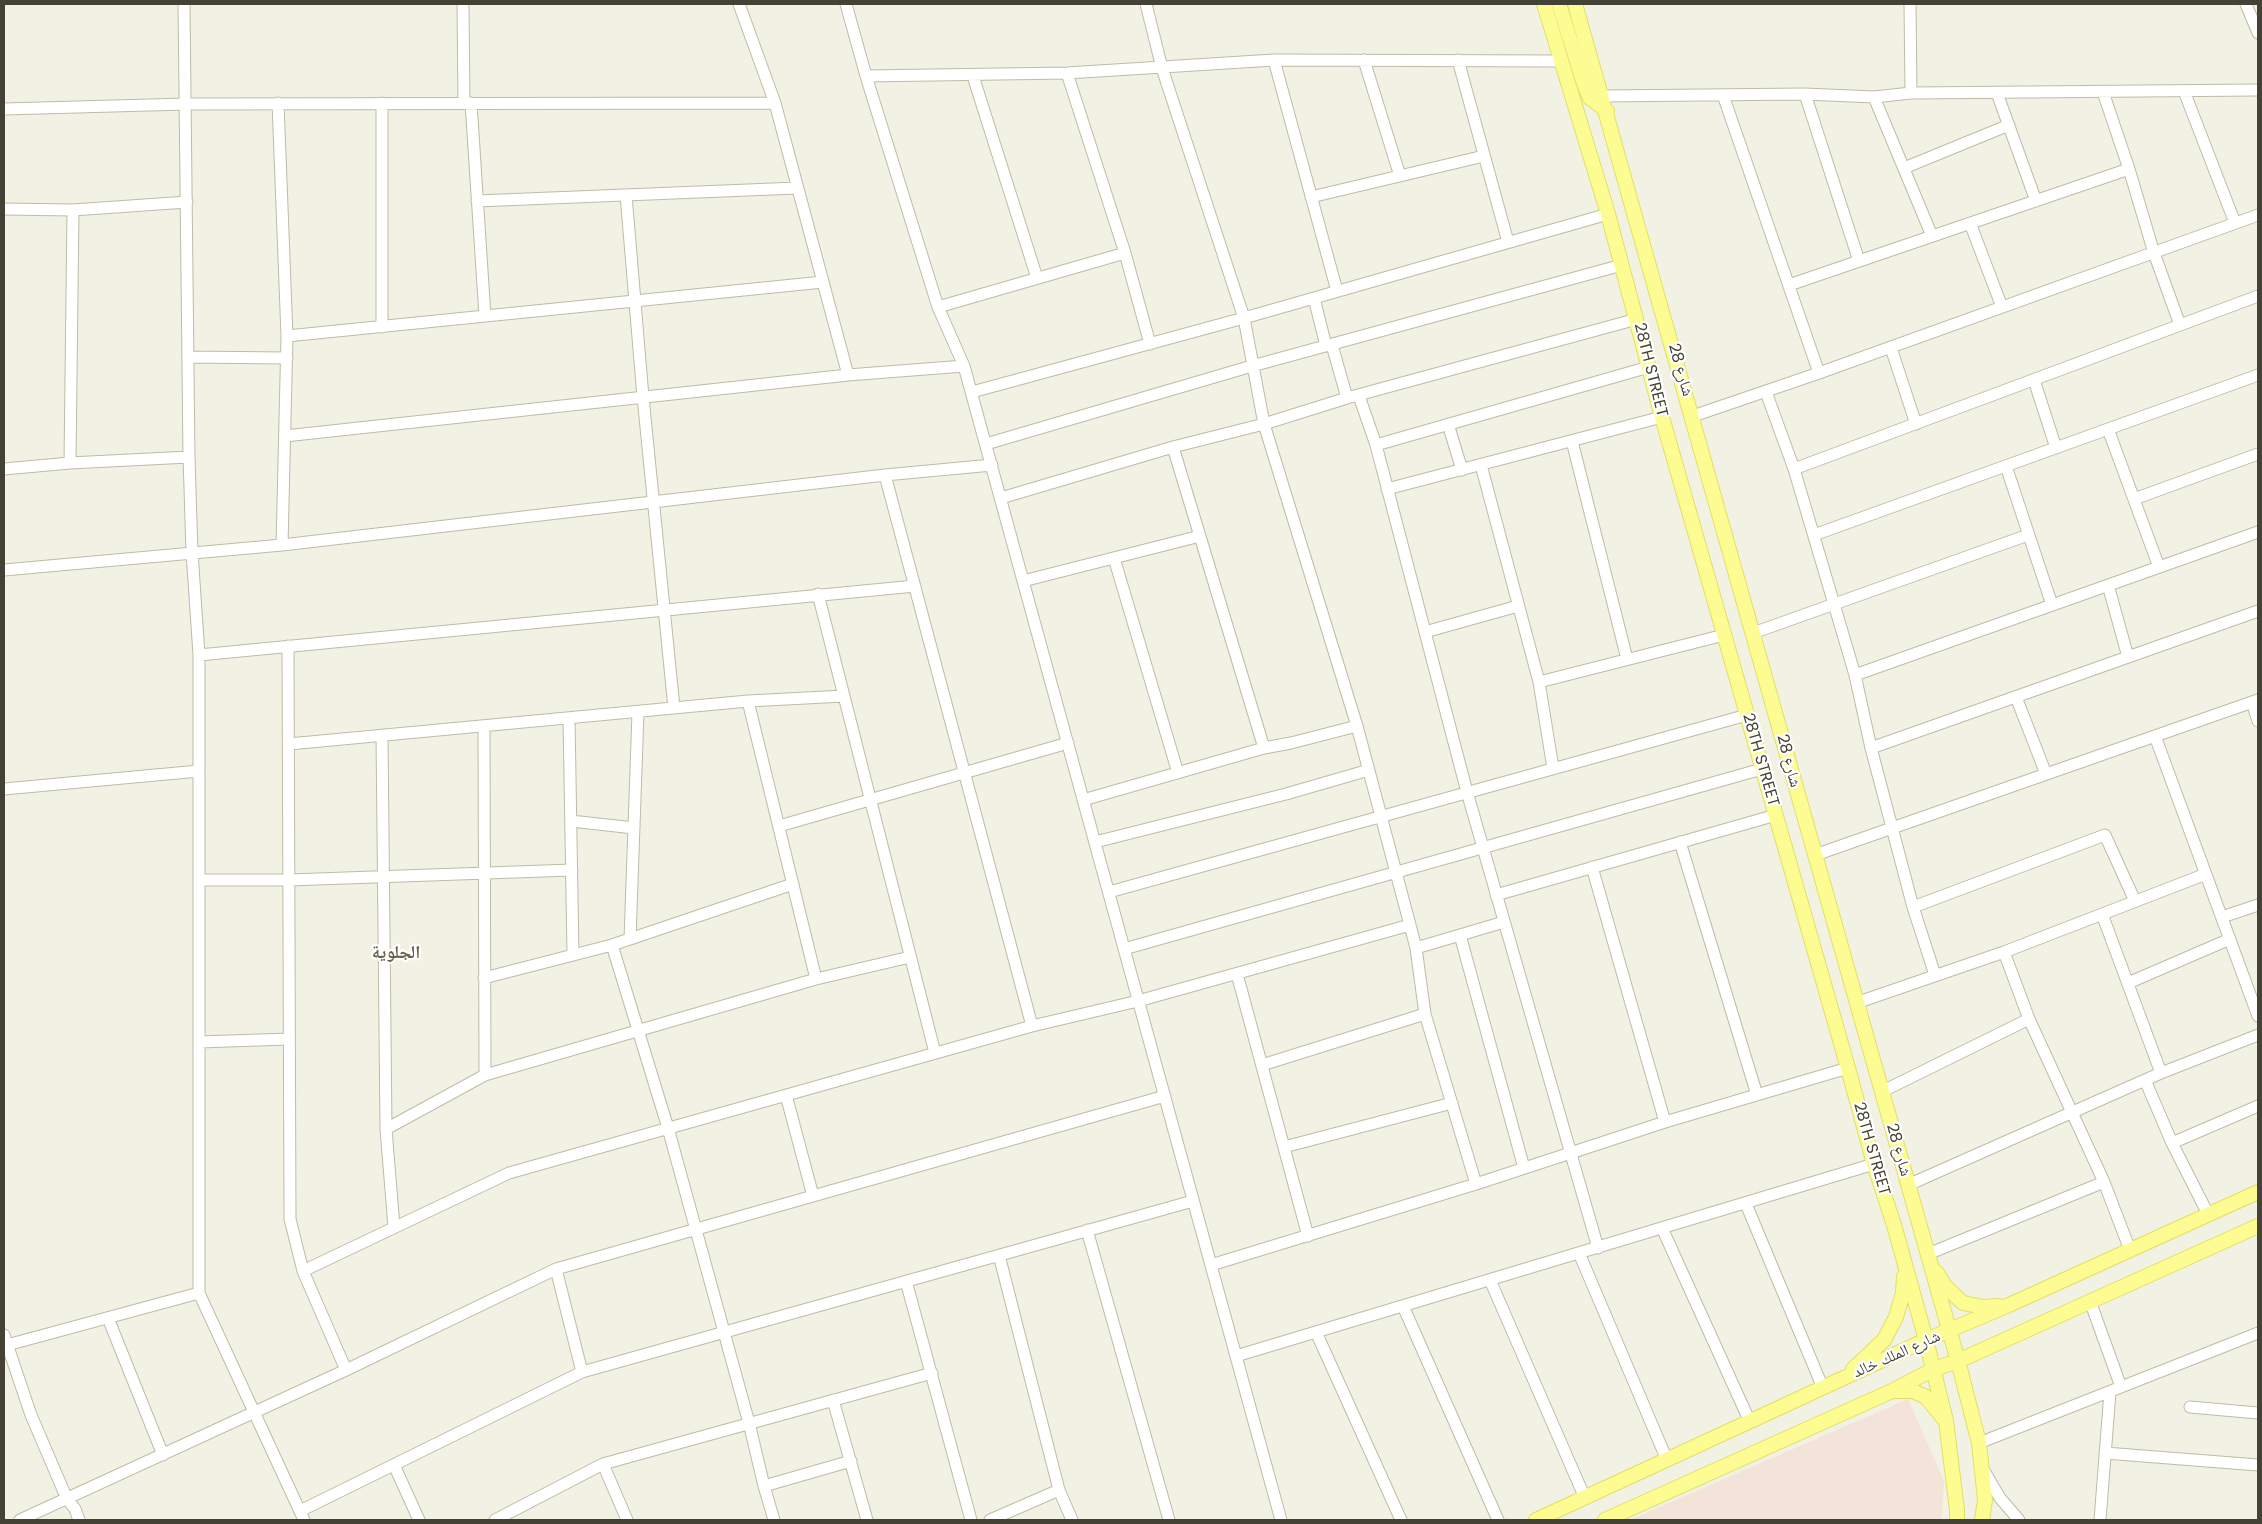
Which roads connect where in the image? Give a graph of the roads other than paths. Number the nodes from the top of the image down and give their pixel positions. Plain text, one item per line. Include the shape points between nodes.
1 (184, 4) edge
2 (463, 4) edge
3 (739, 4) edge
4 (846, 4) edge
5 (1146, 4) edge
6 (1544, 4) edge
7 (1559, 4) edge
8 (1575, 4) edge
9 (1910, 4) edge
10 (2246, 4) edge
11 (2258, 33) edge
12 (1274, 60) junction
13 (1364, 60) junction
14 (1458, 60) junction
15 (1562, 61) junction
16 (1162, 68) junction
17 (1067, 73) junction
18 (866, 76) junction
19 (973, 76) junction
20 (2258, 90) edge
21 (2184, 91) junction
22 (2103, 92) junction
23 (1911, 93) junction
24 (1997, 93) junction
25 (1805, 94) junction
26 (1723, 95) junction
27 (1602, 96) junction
28 (1874, 97) junction
29 (278, 103) junction
30 (382, 103) junction
31 (467, 103) junction
32 (774, 103) junction
33 (186, 104) junction
34 (4, 109) edge
35 (1607, 112) junction
36 (2009, 125) junction
37 (1484, 156) junction
38 (1904, 168) junction
39 (2129, 169) junction
40 (1400, 176) junction
41 (797, 188) junction
42 (626, 195) junction
43 (1311, 197) junction
44 (477, 201) junction
45 (2036, 201) junction
46 (187, 202) junction
47 (4, 208) edge
48 (73, 210) junction
49 (1608, 214) junction
50 (2258, 215) edge
51 (1970, 223) junction
52 (2235, 223) junction
53 (1932, 236) junction
54 (1508, 242) junction
55 (1125, 253) junction
56 (2154, 253) junction
57 (1859, 261) junction
58 (1622, 265) junction
59 (1037, 278) junction
60 (823, 282) junction
61 (1788, 285) junction
62 (1337, 291) junction
63 (2258, 296) edge
64 (1314, 298) junction
65 (634, 301) junction
66 (938, 307) junction
67 (2002, 307) junction
68 (485, 316) junction
69 (1244, 318) junction
70 (1637, 319) junction
71 (2180, 326) junction
72 (382, 327) junction
73 (287, 336) junction
74 (1150, 344) junction
75 (1329, 345) junction
76 (1891, 348) junction
77 (188, 358) junction
78 (287, 358) junction
79 (964, 366) junction
80 (1252, 366) junction
81 (1649, 367) junction
82 (1819, 374) junction
83 (848, 375) junction
84 (2258, 375) edge
85 (2034, 380) junction
86 (972, 392) junction
87 (1766, 392) junction
88 (643, 397) junction
89 (1353, 397) junction
90 (1693, 416) junction
91 (1662, 417) junction
92 (1264, 424) junction
93 (1448, 424) junction
94 (1916, 424) junction
95 (2108, 429) junction
96 (285, 436) junction
97 (1572, 441) junction
98 (986, 444) junction
99 (1376, 445) junction
100 (1173, 447) junction
101 (2056, 448) junction
102 (2258, 454) edge
103 (189, 457) junction
104 (70, 463) junction
105 (992, 465) junction
106 (1481, 465) junction
107 (2006, 466) junction
108 (4, 469) edge
109 (1794, 469) junction
110 (1462, 470) junction
111 (885, 475) junction
112 (1387, 489) junction
113 (1001, 498) junction
114 (2134, 499) junction
115 (654, 502) junction
116 (2258, 532) edge
117 (1814, 535) junction
118 (2028, 535) junction
119 (1200, 536) junction
120 (282, 545) junction
121 (192, 552) junction
122 (1114, 558) junction
123 (2159, 567) junction
124 (4, 570) edge
125 (1024, 581) junction
126 (2108, 585) junction
127 (915, 586) junction
128 (818, 594) junction
129 (1834, 605) junction
130 (2052, 605) junction
131 (1518, 606) junction
132 (663, 610) junction
133 (2258, 611) edge
134 (1425, 632) junction
135 (1753, 633) junction
136 (1724, 635) junction
137 (288, 646) junction
138 (200, 655) junction
139 (2128, 657) junction
140 (1627, 660) junction
141 (1855, 675) junction
142 (1539, 682) junction
143 (844, 696) junction
144 (2016, 696) junction
145 (748, 701) junction
146 (2255, 701) edge
147 (674, 708) junction
148 (638, 713) junction
149 (1746, 715) junction
150 (569, 718) junction
151 (2258, 721) edge
152 (484, 726) junction
153 (1357, 726) junction
154 (382, 735) junction
155 (2155, 736) junction
156 (1068, 743) junction
157 (288, 744) junction
158 (1264, 748) junction
159 (1871, 748) junction
160 (1553, 768) junction
161 (1762, 769) junction
162 (1369, 770) junction
163 (199, 771) junction
164 (1178, 773) junction
165 (964, 774) junction
166 (2046, 774) junction
167 (4, 788) edge
168 (1467, 792) junction
169 (870, 800) junction
170 (1083, 800) junction
171 (1776, 815) junction
172 (1382, 816) junction
173 (571, 821) junction
174 (778, 826) junction
175 (634, 828) junction
176 (1892, 828) junction
177 (1095, 842) junction
178 (1680, 842) junction
179 (1483, 849) junction
180 (1814, 855) junction
181 (1592, 867) junction
182 (572, 870) junction
183 (1397, 871) junction
184 (484, 872) junction
185 (2206, 874) junction
186 (384, 876) junction
187 (199, 880) junction
188 (289, 880) junction
189 (792, 884) junction
190 (1109, 892) junction
191 (1496, 894) junction
192 (2135, 901) junction
193 (2258, 905) edge
194 (1913, 907) junction
195 (2102, 914) junction
196 (2222, 917) junction
197 (1504, 922) junction
198 (1410, 925) junction
199 (1460, 936) junction
200 (630, 939) junction
201 (2230, 939) junction
202 (612, 945) junction
203 (1416, 948) junction
204 (1124, 949) junction
205 (2004, 952) junction
206 (573, 955) junction
207 (910, 957) junction
208 (1237, 974) junction
209 (1935, 974) junction
210 (484, 978) junction
211 (816, 979) junction
212 (2128, 984) junction
213 (1138, 1001) junction
214 (1856, 1003) junction
215 (1425, 1014) junction
216 (2258, 1016) edge
217 (2029, 1019) junction
218 (1032, 1026) junction
219 (638, 1031) junction
220 (2258, 1035) edge
221 (290, 1039) junction
222 (199, 1042) junction
223 (934, 1053) junction
224 (1262, 1065) junction
225 (1848, 1068) junction
226 (2161, 1073) junction
227 (485, 1075) junction
228 (2145, 1080) junction
229 (1881, 1092) junction
230 (786, 1095) junction
231 (1757, 1095) junction
232 (1165, 1096) junction
233 (1452, 1103) junction
234 (2258, 1106) edge
235 (2071, 1114) junction
236 (1665, 1122) junction
237 (668, 1128) junction
238 (386, 1129) junction
239 (2172, 1142) junction
240 (1284, 1147) junction
241 (1570, 1153) junction
242 (1874, 1164) junction
243 (1524, 1168) junction
244 (2104, 1182) junction
245 (1476, 1184) junction
246 (1908, 1185) junction
247 (2258, 1192) edge
248 (813, 1196) junction
249 (1193, 1201) junction
250 (1746, 1204) junction
251 (2208, 1214) junction
252 (2258, 1226) edge
253 (394, 1227) junction
254 (1662, 1228) junction
255 (695, 1230) junction
256 (1087, 1230) junction
257 (1308, 1236) junction
258 (1598, 1248) junction
259 (2130, 1250) junction
260 (1579, 1253) junction
261 (999, 1255) junction
262 (1904, 1258) junction
263 (1929, 1258) junction
264 (1211, 1265) junction
265 (556, 1269) junction
266 (303, 1271) junction
267 (1490, 1280) junction
268 (906, 1281) junction
269 (199, 1293) junction
270 (2090, 1301) junction
271 (2009, 1305) junction
272 (1404, 1306) junction
273 (108, 1318) junction
274 (724, 1332) junction
275 (1316, 1332) junction
276 (1950, 1332) junction
277 (2258, 1333) edge
278 (5, 1340) edge
279 (1926, 1340) junction
280 (1986, 1348) junction
281 (1236, 1356) junction
282 (1958, 1361) junction
283 (1934, 1369) junction
284 (346, 1370) junction
285 (582, 1372) junction
286 (932, 1373) junction
287 (1840, 1380) junction
288 (2122, 1387) junction
289 (1823, 1388) junction
290 (1892, 1391) junction
291 (2110, 1392) junction
292 (1966, 1394) junction
293 (833, 1400) junction
294 (2190, 1406) dead end
295 (255, 1412) junction
296 (2258, 1413) edge
297 (1946, 1420) junction
298 (1750, 1422) junction
299 (749, 1423) junction
300 (1979, 1443) junction
301 (2105, 1453) junction
302 (163, 1455) junction
303 (1667, 1460) junction
304 (850, 1461) junction
305 (603, 1464) junction
306 (394, 1465) junction
307 (2258, 1465) edge
308 (1982, 1467) junction
309 (764, 1486) junction
310 (1059, 1490) junction
311 (1586, 1498) junction
312 (67, 1499) junction
313 (302, 1516) edge
314 (514, 1516) edge
315 (20, 1520) edge
316 (79, 1520) edge
317 (419, 1520) edge
318 (496, 1520) edge
319 (627, 1520) edge
320 (774, 1520) edge
321 (867, 1520) edge
322 (971, 1520) edge
323 (990, 1520) edge
324 (1072, 1520) edge
325 (1169, 1520) edge
326 (1281, 1520) edge
327 (1401, 1520) edge
328 (1498, 1520) edge
329 (1536, 1520) edge
330 (1605, 1520) edge
331 (1957, 1520) edge
332 (1982, 1520) edge
333 (2019, 1520) edge
334 (2100, 1520) edge

1 - 33 street
2 - 31 street
3 - 32 street
4 - 18 street
5 - 16 street
6 - 15 main road, 28TH STREET
7 - 35 main road via 1585,87 1590,98
8 - 27 main road, شارع 28
9 - 23 street
10 - 11 street
12 - 13 street
12 - 16 street
12 - 43 street
13 - 14 street
13 - 40 street
14 - 15 street
14 - 37 street
15 - 49 main road, 28TH STREET
16 - 17 street
16 - 69 street
17 - 19 street
17 - 55 street
18 - 19 street
18 - 66 street
19 - 59 street
20 - 21 street
21 - 22 street
21 - 52 street
22 - 24 street
22 - 39 street
23 - 24 street
23 - 28 street
24 - 36 street
25 - 26 street
25 - 28 street
25 - 57 street
26 - 27 street
26 - 61 street
27 - 35 main road, شارع 28
28 - 38 street
29 - 30 street
29 - 33 street
29 - 73 street
30 - 31 street
30 - 72 street
31 - 32 street
31 - 44 street
32 - 41 street
33 - 34 street
33 - 46 street
35 - 90 main road, شارع 28
36 - 38 street
36 - 45 street
37 - 40 street
37 - 54 street
38 - 53 street
39 - 45 street
39 - 56 street
40 - 43 street
41 - 42 street
41 - 60 street
42 - 44 street
42 - 65 street
43 - 62 street
44 - 68 street
45 - 51 street
46 - 48 street
46 - 77 street
47 - 48 street
48 - 104 street
49 - 54 street
49 - 58 main road, 28TH STREET
50 - 52 street
51 - 53 street
51 - 67 street
52 - 56 street
53 - 57 street
54 - 62 street
55 - 59 street
55 - 74 street
56 - 67 street
56 - 71 street
57 - 61 street
58 - 70 main road, 28TH STREET
58 - 75 street
59 - 66 street
60 - 65 street
60 - 83 street
61 - 82 street
62 - 64 street
63 - 71 street
64 - 69 street
64 - 75 street
65 - 68 street
65 - 88 street
66 - 79 street
67 - 76 street
68 - 72 street
69 - 74 street
69 - 80 street
70 - 81 main road, 28TH STREET
70 - 89 street
71 - 85 street
72 - 73 street
73 - 78 street
74 - 86 street
75 - 80 street
75 - 89 street
76 - 82 street
76 - 94 street
77 - 78 street
77 - 103 street
78 - 96 street
79 - 83 street
79 - 86 street
80 - 92 street
80 - 98 street
81 - 91 main road, 28TH STREET
81 - 93 street
82 - 87 street
83 - 88 street
84 - 95 street
85 - 94 street
85 - 101 street
86 - 98 street
87 - 90 street
87 - 109 street
88 - 96 street
88 - 115 street
89 - 92 street
89 - 99 street
90 - 135 main road, شارع 28
91 - 97 street
91 - 136 main road, 28TH STREET
92 - 100 street
92 - 153 street
93 - 99 street
93 - 110 street
94 - 109 street
95 - 101 street
95 - 114 street
96 - 120 street
97 - 106 street
97 - 140 street
98 - 105 street
99 - 112 street
100 - 113 street
100 - 119 street
101 - 107 street
102 - 114 street
103 - 104 street
103 - 121 street
104 - 108 street
105 - 111 street
105 - 113 street
106 - 110 street
106 - 131 street
107 - 117 street
107 - 118 street
109 - 117 street
110 - 112 street
111 - 115 street
111 - 127 street
112 - 134 street
113 - 125 street
114 - 123 street
115 - 120 street
115 - 132 street
116 - 123 street
117 - 129 street
118 - 129 street
118 - 130 street
119 - 122 street
119 - 158 street
120 - 121 street
121 - 124 street
121 - 138 street
122 - 125 street
122 - 164 street
123 - 126 street
125 - 156 street
126 - 130 street
126 - 139 street
127 - 128 street
127 - 165 street
128 - 132 street
128 - 143 street
129 - 135 street
129 - 141 street
130 - 141 street
131 - 134 street
131 - 142 street
132 - 137 street
132 - 147 street
133 - 139 street
134 - 168 street
135 - 180 main road, شارع 28
136 - 140 street
136 - 149 main road, 28TH STREET
137 - 138 street
137 - 157 street
138 - 163 street
139 - 144 street
140 - 142 street
141 - 159 street
142 - 160 street
143 - 145 street
143 - 169 street
144 - 159 street
144 - 166 street
145 - 147 street
145 - 174 street
146 - 151 street
146 - 155 street
147 - 148 street
148 - 150 street
148 - 175 street
149 - 160 street
149 - 161 main road, 28TH STREET
150 - 152 street
150 - 173 street
152 - 154 street
152 - 184 street
153 - 158 street
153 - 162 street
154 - 157 street
154 - 186 street
155 - 166 street
155 - 185 street
156 - 165 street
156 - 170 street
157 - 188 street
158 - 164 street
159 - 176 street
160 - 168 street
161 - 171 main road, 28TH STREET
161 - 179 street
162 - 172 street
162 - 177 street
163 - 167 street
163 - 187 street
164 - 170 street
165 - 169 street
165 - 218 street
166 - 176 street
168 - 172 street
168 - 179 street
169 - 174 street
169 - 207 street
170 - 177 street
171 - 178 street
171 - 225 main road, 28TH STREET
172 - 183 street
172 - 190 street
173 - 175 street
173 - 182 street
174 - 189 street
175 - 200 street
176 - 180 street
176 - 194 street
177 - 190 street
178 - 181 street
178 - 231 street
179 - 183 street
179 - 191 street
180 - 214 main road, شارع 28
181 - 191 street
181 - 236 street
182 - 184 street
182 - 206 street
183 - 198 street
183 - 204 street
184 - 186 street
184 - 210 street
185 - 192 street
185 - 196 street
186 - 188 street
186 - 238 street
187 - 188 street
187 - 222 street
188 - 221 street
189 - 200 street
189 - 211 street
190 - 204 street
191 - 197 street
192 - 194 street via 2105,835
192 - 195 street
193 - 196 street
194 - 209 street
195 - 205 street
195 - 212 street
196 - 201 street
197 - 199 street
197 - 241 street
198 - 203 street
198 - 208 street
199 - 203 street
199 - 243 street
200 - 202 street
201 - 212 street
201 - 216 street
202 - 206 street
202 - 219 street
203 - 215 street
204 - 213 street
205 - 209 street
205 - 217 street
206 - 210 street
207 - 211 street
207 - 223 street
208 - 213 street
208 - 224 street
209 - 214 street
210 - 227 street
211 - 219 street
212 - 226 street
213 - 218 street
213 - 232 street
214 - 229 main road, شارع 28
215 - 224 street
215 - 233 street
217 - 229 street
217 - 235 street
218 - 223 street
219 - 227 street
219 - 237 street
220 - 226 street
221 - 222 street
221 - 266 street via 290,1219
222 - 269 street
223 - 230 street
224 - 240 street
225 - 231 street
225 - 242 main road, 28TH STREET
226 - 228 street
227 - 238 street
228 - 235 street
228 - 239 street
229 - 246 main road, شارع 28
230 - 237 street
230 - 248 street
231 - 236 street
232 - 248 street
232 - 249 street
233 - 240 street
233 - 245 street
234 - 239 street
235 - 244 street
235 - 246 street
236 - 241 street
237 - 253 street via 509,1173
237 - 255 street
238 - 253 street
239 - 251 street
240 - 257 street
241 - 243 street
241 - 258 street
242 - 250 street
242 - 262 main road, 28TH STREET
243 - 245 street
244 - 259 street
244 - 263 street
245 - 257 street
246 - 263 main road, شارع 28
247 - 251 main road, شارع الملك خالد
248 - 255 street
249 - 256 street
249 - 264 street
250 - 254 street
250 - 289 street
251 - 259 main road, شارع الملك خالد
252 - 270 main road, شارع الملك خالد
253 - 266 street
254 - 258 street
254 - 298 street
255 - 265 street
255 - 274 street
256 - 261 street
256 - 325 street
257 - 264 street
258 - 260 street
259 - 271 main road, شارع الملك خالد
260 - 267 street
260 - 303 street
261 - 268 street
261 - 310 street
262 - 279 main road, 28TH STREET
262 - 287 main road via 1903,1293 1896,1317 1884,1340
263 - 271 main road via 1945,1286 1963,1303 1982,1307
263 - 276 main road, شارع 28
264 - 281 street
265 - 284 street
265 - 285 street
266 - 284 street
267 - 272 street
267 - 311 street
268 - 274 street
268 - 286 street
269 - 273 street
269 - 295 street
270 - 280 main road, شارع الملك خالد
270 - 288 street
271 - 276 main road, شارع الملك خالد
272 - 275 street
272 - 328 street
273 - 278 street
273 - 302 street
274 - 285 street
274 - 299 street
275 - 281 street
275 - 327 street
276 - 279 main road, شارع الملك خالد
276 - 282 main road, شارع 28
277 - 288 street
278 - 312 street via 31,1415
279 - 283 main road, 28TH STREET
279 - 287 main road, شارع الملك خالد
280 - 282 main road, شارع الملك خالد
280 - 292 main road via 1973,1358 1968,1369
281 - 326 street
282 - 283 main road, شارع الملك خالد
282 - 292 main road, شارع 28
283 - 290 main road, شارع الملك خالد
283 - 297 main road, 28TH STREET
284 - 295 street
285 - 306 street
286 - 293 street
286 - 322 street
287 - 289 main road, شارع الملك خالد
288 - 291 street
289 - 298 main road, شارع الملك خالد
290 - 297 main road via 1913,1391 1926,1397
290 - 330 main road, شارع الملك خالد
291 - 300 street
291 - 301 street
292 - 300 main road, شارع 28
293 - 299 street
293 - 304 street
294 - 296 street
295 - 302 street
295 - 313 street
297 - 331 main road, 28TH STREET
298 - 303 main road, شارع الملك خالد
299 - 305 street
299 - 309 street
300 - 308 main road, شارع 28
301 - 307 street
301 - 334 street
302 - 312 street
303 - 311 main road, شارع الملك خالد
304 - 309 street
304 - 321 street
305 - 314 street
305 - 319 street
306 - 313 street
306 - 317 street
308 - 332 main road, شارع 28 via 1985,1500
308 - 333 street via 2000,1498
309 - 320 street
310 - 323 street
310 - 324 street
311 - 329 main road, شارع الملك خالد
312 - 315 street
312 - 316 street
314 - 318 street

